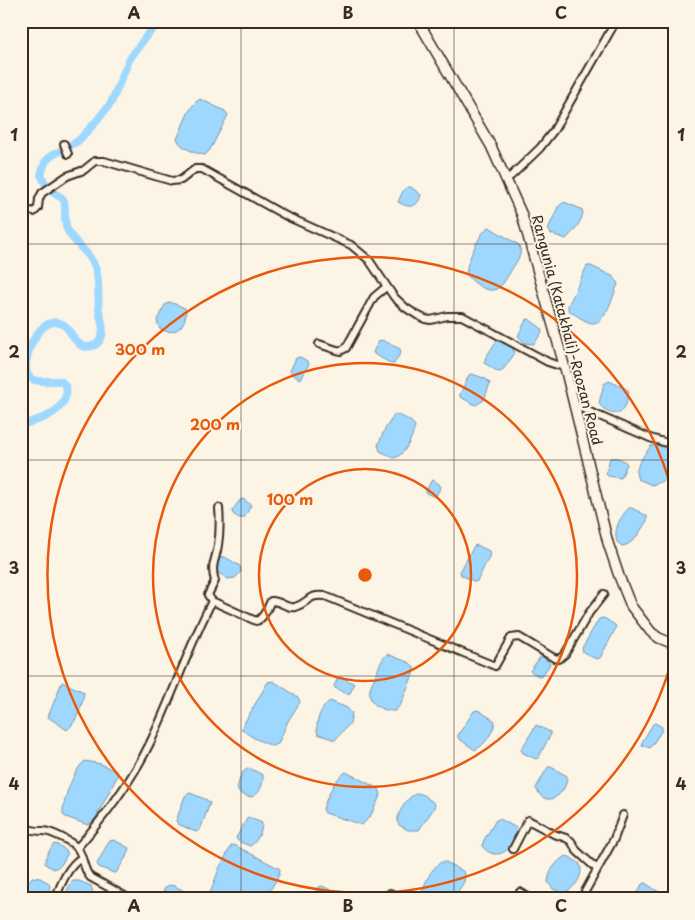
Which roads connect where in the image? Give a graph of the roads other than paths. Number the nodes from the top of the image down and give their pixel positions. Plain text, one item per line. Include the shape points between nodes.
1 (418, 21) edge
2 (616, 21) edge
3 (64, 144) dead end
4 (68, 154) dead end
5 (506, 178) junction
6 (21, 209) edge
7 (386, 287) junction
8 (319, 344) dead end
9 (564, 364) junction
10 (574, 405) junction
11 (674, 445) edge
12 (219, 508) dead end
13 (604, 594) dead end
14 (212, 601) junction
15 (674, 644) edge
16 (623, 815) dead end
17 (21, 826) edge
18 (77, 848) junction
19 (513, 849) dead end
20 (81, 858) junction
21 (597, 870) junction
22 (520, 892) dead end
23 (390, 893) dead end
24 (55, 899) edge
25 (130, 899) edge
26 (401, 899) edge
27 (531, 899) edge
28 (581, 899) edge

1 - 5 main road, Rangunia (Katakhali)-Raozan Road via 491,146
2 - 5 street via 554,130
3 - 4 street
5 - 9 main road, Rangunia (Katakhali)-Raozan Road via 522,215
6 - 7 street via 30,213 36,211 40,196 52,185 99,160 172,181 181,180 195,169 202,169 286,216 350,246 369,260
7 - 8 street via 374,297 346,348 340,351
7 - 9 street via 406,308 424,319 462,316 548,362
9 - 10 main road, Rangunia (Katakhali)-Raozan Road
10 - 11 street
10 - 15 main road, Rangunia (Katakhali)-Raozan Road via 608,543 631,606 651,632
12 - 14 street via 218,547 211,572 215,580 208,595
13 - 14 street via 560,659 514,636 495,666 325,596 311,596 296,607 275,600 260,620
14 - 18 street via 150,742 114,805
16 - 21 street
17 - 18 street via 55,834
18 - 20 street
19 - 21 street via 528,820 571,841
20 - 24 street via 73,864
20 - 25 street via 90,877
21 - 28 street
22 - 27 street
23 - 26 street

